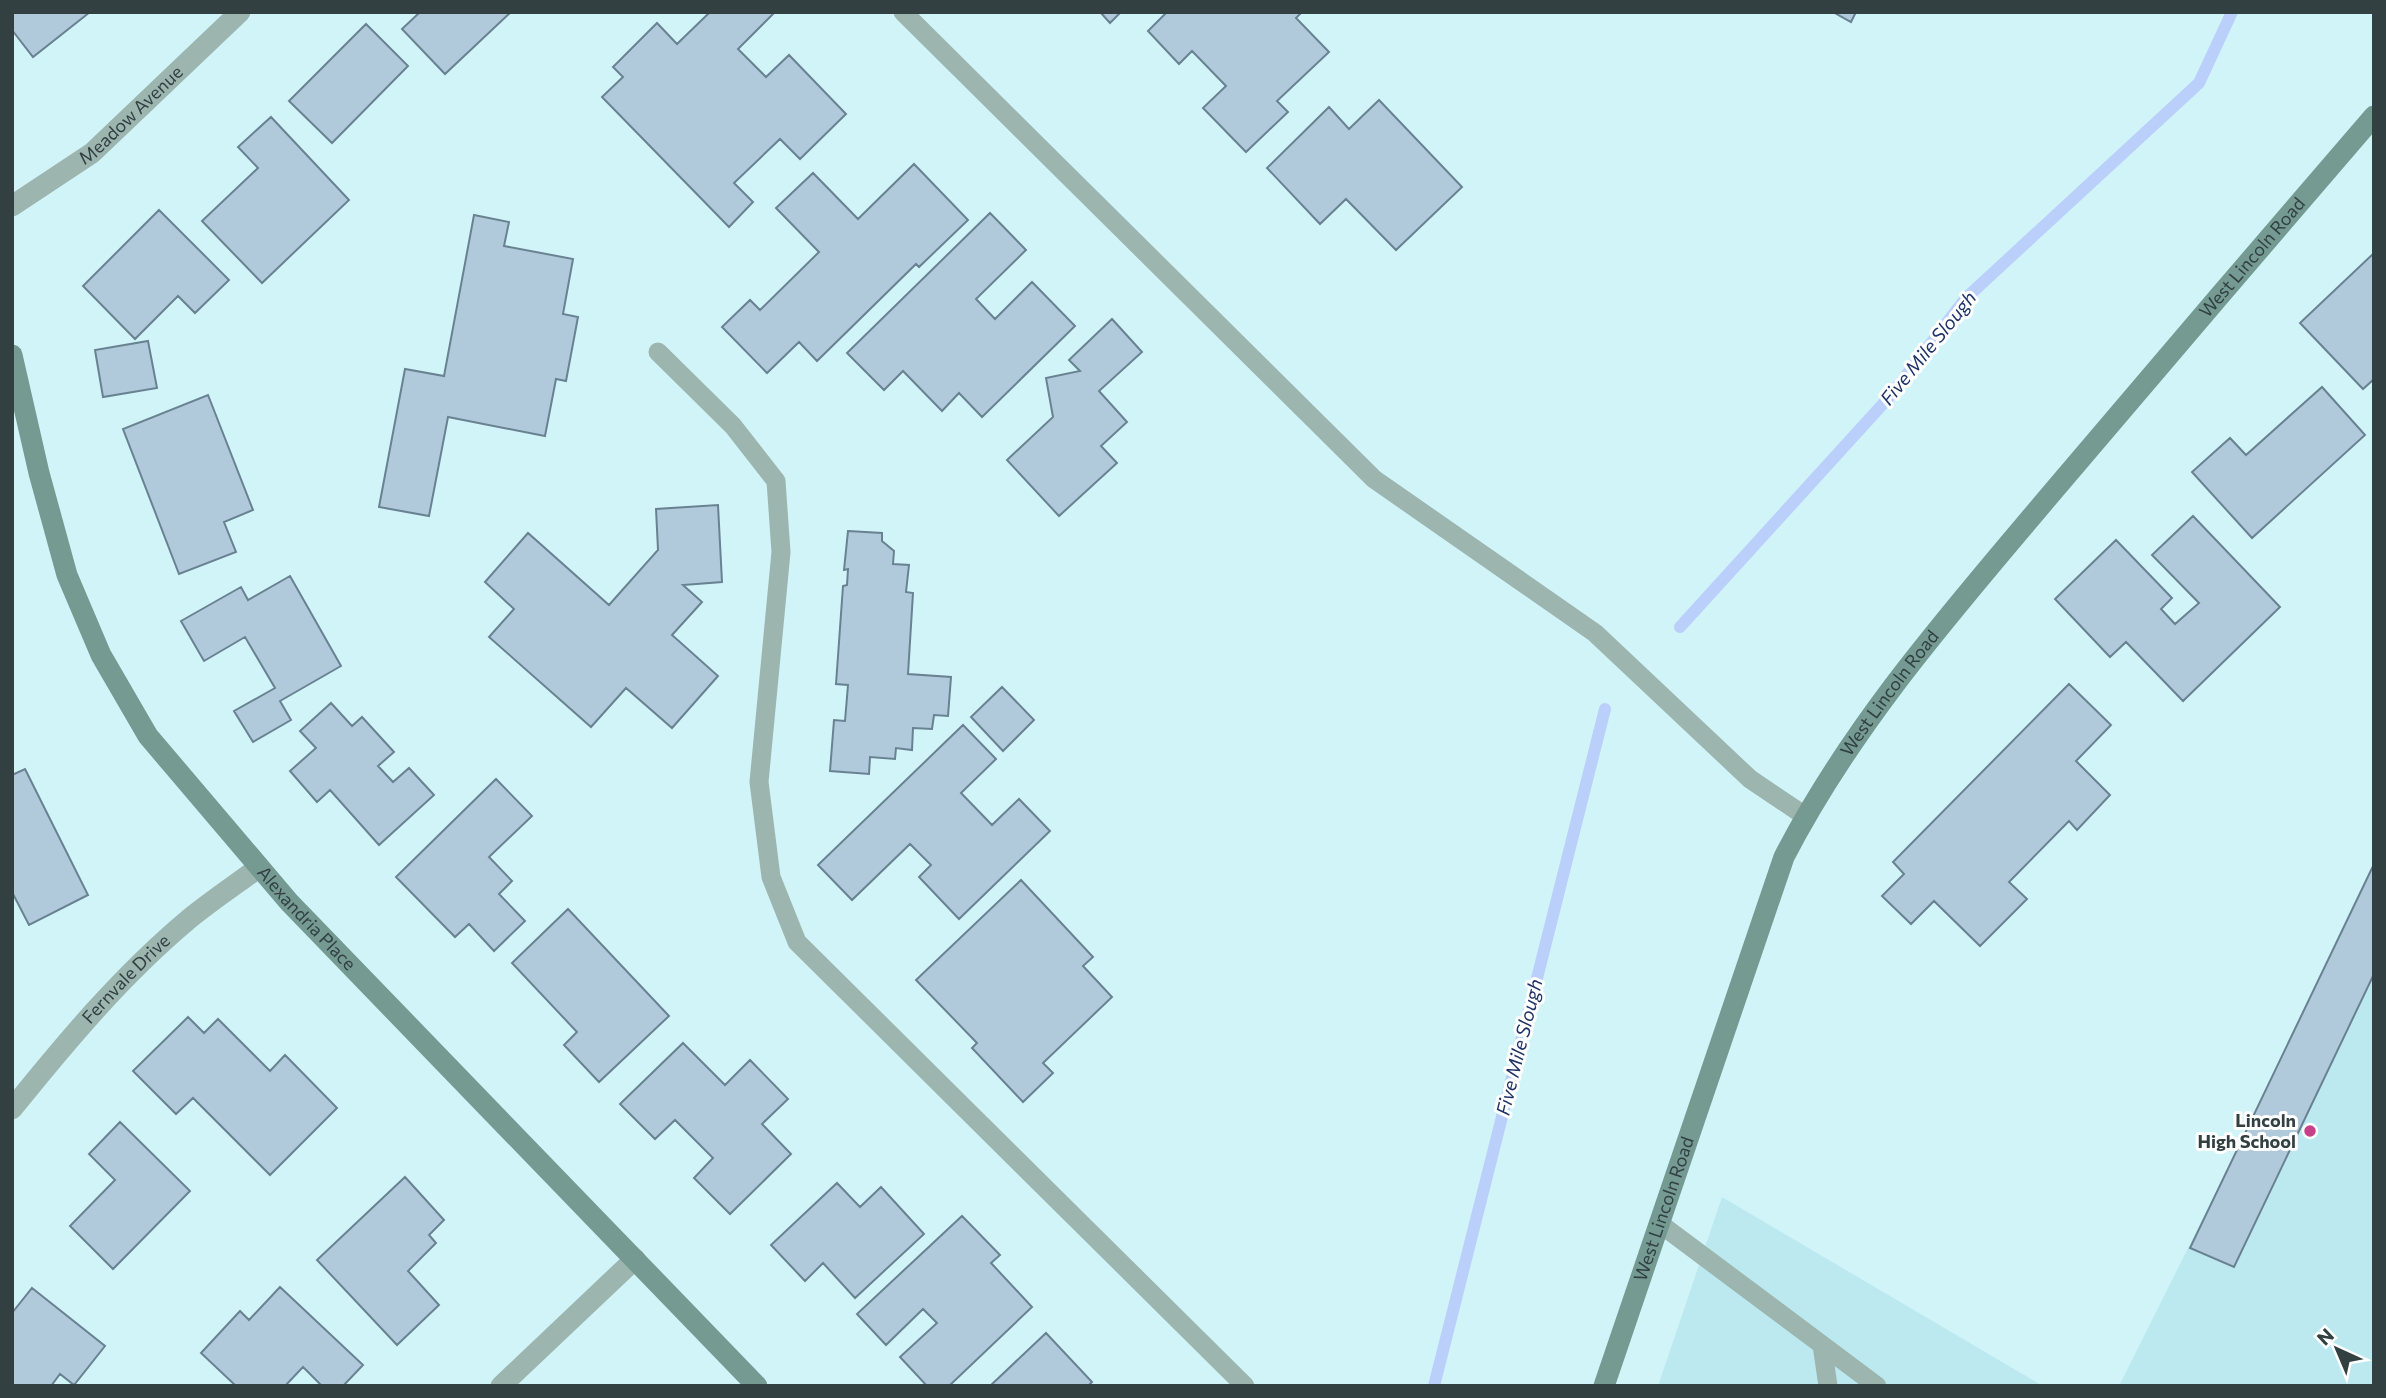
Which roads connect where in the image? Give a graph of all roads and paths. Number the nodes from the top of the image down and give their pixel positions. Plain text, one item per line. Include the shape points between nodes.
1 (240, 12) edge
2 (903, 12) edge
3 (2374, 116) edge
4 (12, 206) edge
5 (658, 352) dead end
6 (12, 355) edge
7 (1805, 816) junction
8 (258, 868) junction
9 (12, 1109) edge
10 (1659, 1223) junction
11 (635, 1259) junction
12 (1822, 1345) junction
13 (501, 1386) edge
14 (757, 1386) edge
15 (1245, 1386) edge
16 (1604, 1386) edge
17 (1828, 1386) edge
18 (1877, 1386) edge

1 - 4 street, Meadow Avenue via 92,153
2 - 7 lane via 1374,479 1595,633 1751,779
3 - 7 street, West Lincoln Road via 1910,664 1848,745
5 - 15 lane via 733,426 776,481 781,552 759,782 771,877 797,942
6 - 8 street, Alexandria Place via 67,575 102,655 148,736
7 - 10 street, West Lincoln Road via 1784,857
8 - 9 street, Fernvale Drive via 189,919 135,968
8 - 11 street, Alexandria Place
10 - 12 lane
10 - 16 street, West Lincoln Road
11 - 13 street
11 - 14 street, Alexandria Place
12 - 17 lane
12 - 18 lane

